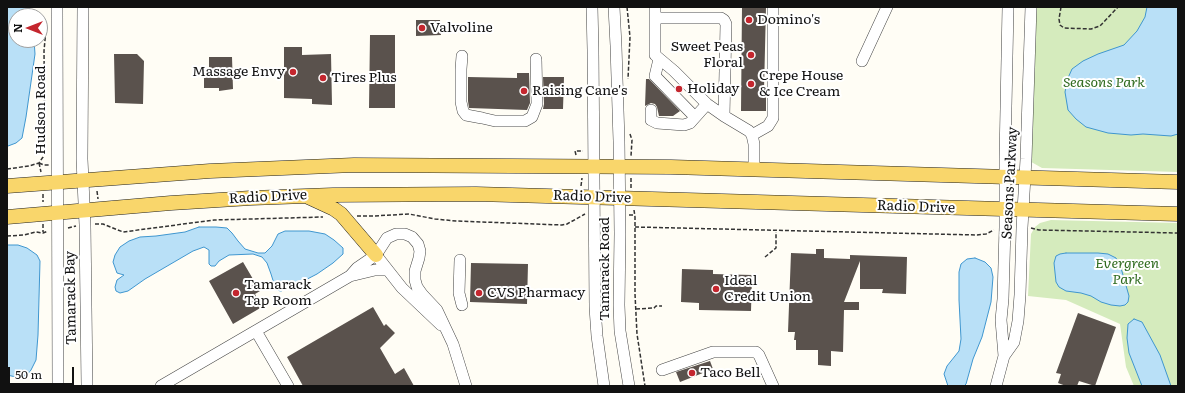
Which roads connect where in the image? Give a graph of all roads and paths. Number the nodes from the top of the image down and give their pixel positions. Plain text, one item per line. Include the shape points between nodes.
1 (57, 7) edge
2 (592, 7) edge
3 (614, 7) edge
4 (627, 7) edge
5 (773, 7) edge
6 (887, 7) edge
7 (1008, 7) edge
8 (1031, 7) edge
9 (1061, 7) edge
10 (1118, 7) edge
11 (82, 10) edge
12 (655, 12) edge
13 (44, 48) edge
14 (462, 56) dead end
15 (536, 58) dead end
16 (659, 59) junction
17 (862, 62) dead end
18 (628, 83) dead end
19 (707, 104) junction
20 (651, 110) dead end
21 (724, 116) junction
22 (695, 117) junction
23 (628, 132) dead end
24 (752, 135) junction
25 (575, 151) dead end
26 (39, 163) junction
27 (579, 166) junction
28 (595, 166) junction
29 (625, 167) junction
30 (7, 169) edge
31 (754, 170) junction
32 (1005, 177) junction
33 (1025, 178) junction
34 (83, 180) junction
35 (57, 182) junction
36 (1178, 182) edge
37 (42, 183) junction
38 (7, 186) edge
39 (304, 196) junction
40 (589, 197) junction
41 (626, 198) junction
42 (1005, 209) junction
43 (84, 210) junction
44 (1023, 210) junction
45 (58, 213) junction
46 (43, 214) junction
47 (1178, 214) edge
48 (358, 216) dead end
49 (7, 217) edge
50 (326, 217) dead end
51 (85, 225) junction
52 (635, 227) junction
53 (58, 229) junction
54 (995, 229) dead end
55 (1039, 230) dead end
56 (776, 231) junction
57 (44, 233) junction
58 (1178, 233) edge
59 (7, 236) edge
60 (376, 255) junction
61 (765, 257) dead end
62 (460, 260) dead end
63 (387, 270) junction
64 (350, 276) junction
65 (462, 305) dead end
66 (662, 306) dead end
67 (636, 309) junction
68 (444, 328) junction
69 (256, 331) junction
70 (1004, 356) junction
71 (662, 370) dead end
72 (58, 386) edge
73 (87, 386) edge
74 (161, 386) edge
75 (288, 386) edge
76 (466, 386) edge
77 (604, 386) edge
78 (629, 386) edge
79 (645, 386) edge
80 (773, 386) edge
81 (996, 386) edge

1 - 35 street, Hudson Road
2 - 28 street, Tamarack Road
3 - 29 street, Tamarack Road
4 - 18 path via 630,37
5 - 24 street via 773,118 768,126
6 - 17 street
7 - 32 street, Seasons Parkway
8 - 33 street, Seasons Parkway
9 - 10 path via 1059,19 1060,25 1064,28 1091,29 1100,26
11 - 34 street
12 - 16 street via 655,55
12 - 21 street via 724,20
13 - 26 path via 45,149
14 - 15 street via 462,111 466,115 495,121 525,121 532,117 537,104
16 - 19 street
16 - 22 street via 655,76
19 - 21 street
19 - 22 street
20 - 22 street via 651,120 657,123 684,125
21 - 24 street
23 - 29 path via 632,140
24 - 31 street
25 - 27 path
26 - 30 path
26 - 37 path
27 - 28 main road, Radio Drive
27 - 34 main road, Radio Drive via 340,165
27 - 40 path
28 - 29 main road, Radio Drive
28 - 40 street, Tamarack Road
29 - 31 main road, Radio Drive
29 - 41 street, Tamarack Road
29 - 41 path via 631,186
31 - 32 main road, Radio Drive
32 - 33 main road, Radio Drive
32 - 42 street, Seasons Parkway
33 - 36 main road, Radio Drive
33 - 44 street, Seasons Parkway
34 - 35 main road, Radio Drive
34 - 43 street
35 - 37 main road, Radio Drive
35 - 45 street, Hudson Road
37 - 38 main road, Radio Drive
37 - 46 path
39 - 40 main road, Radio Drive via 476,194
39 - 43 main road, Radio Drive
39 - 60 main road via 339,213
40 - 41 main road, Radio Drive
40 - 48 path via 584,214 562,225 456,221 409,214
40 - 77 street, Tamarack Road via 597,336
41 - 42 main road, Radio Drive
41 - 52 path via 635,217
41 - 78 street, Tamarack Road via 619,312
42 - 44 main road, Radio Drive
42 - 70 street, Seasons Parkway via 1001,320
43 - 45 main road, Radio Drive
43 - 51 street, Tamarack Bay
44 - 47 main road, Radio Drive
44 - 70 street, Seasons Parkway via 1018,321 1014,342
45 - 46 main road, Radio Drive
45 - 53 street, Tamarack Bay
46 - 49 main road, Radio Drive
46 - 57 path
50 - 51 path via 214,220 123,232 103,224
51 - 53 path
51 - 73 street, Tamarack Bay
52 - 56 path
52 - 67 path
53 - 57 path
53 - 72 street, Tamarack Bay
54 - 56 path via 977,235
55 - 58 path
56 - 61 path via 776,248
57 - 59 path
60 - 63 street
60 - 64 street
60 - 68 street via 387,238 396,234 412,237 420,251 414,280 436,310
62 - 65 street via 459,293
63 - 64 street
63 - 68 street
64 - 69 street
66 - 67 path
67 - 79 path
68 - 76 street via 453,344
69 - 74 street
69 - 75 street
70 - 81 street, Seasons Parkway
71 - 80 street via 717,352 756,352

